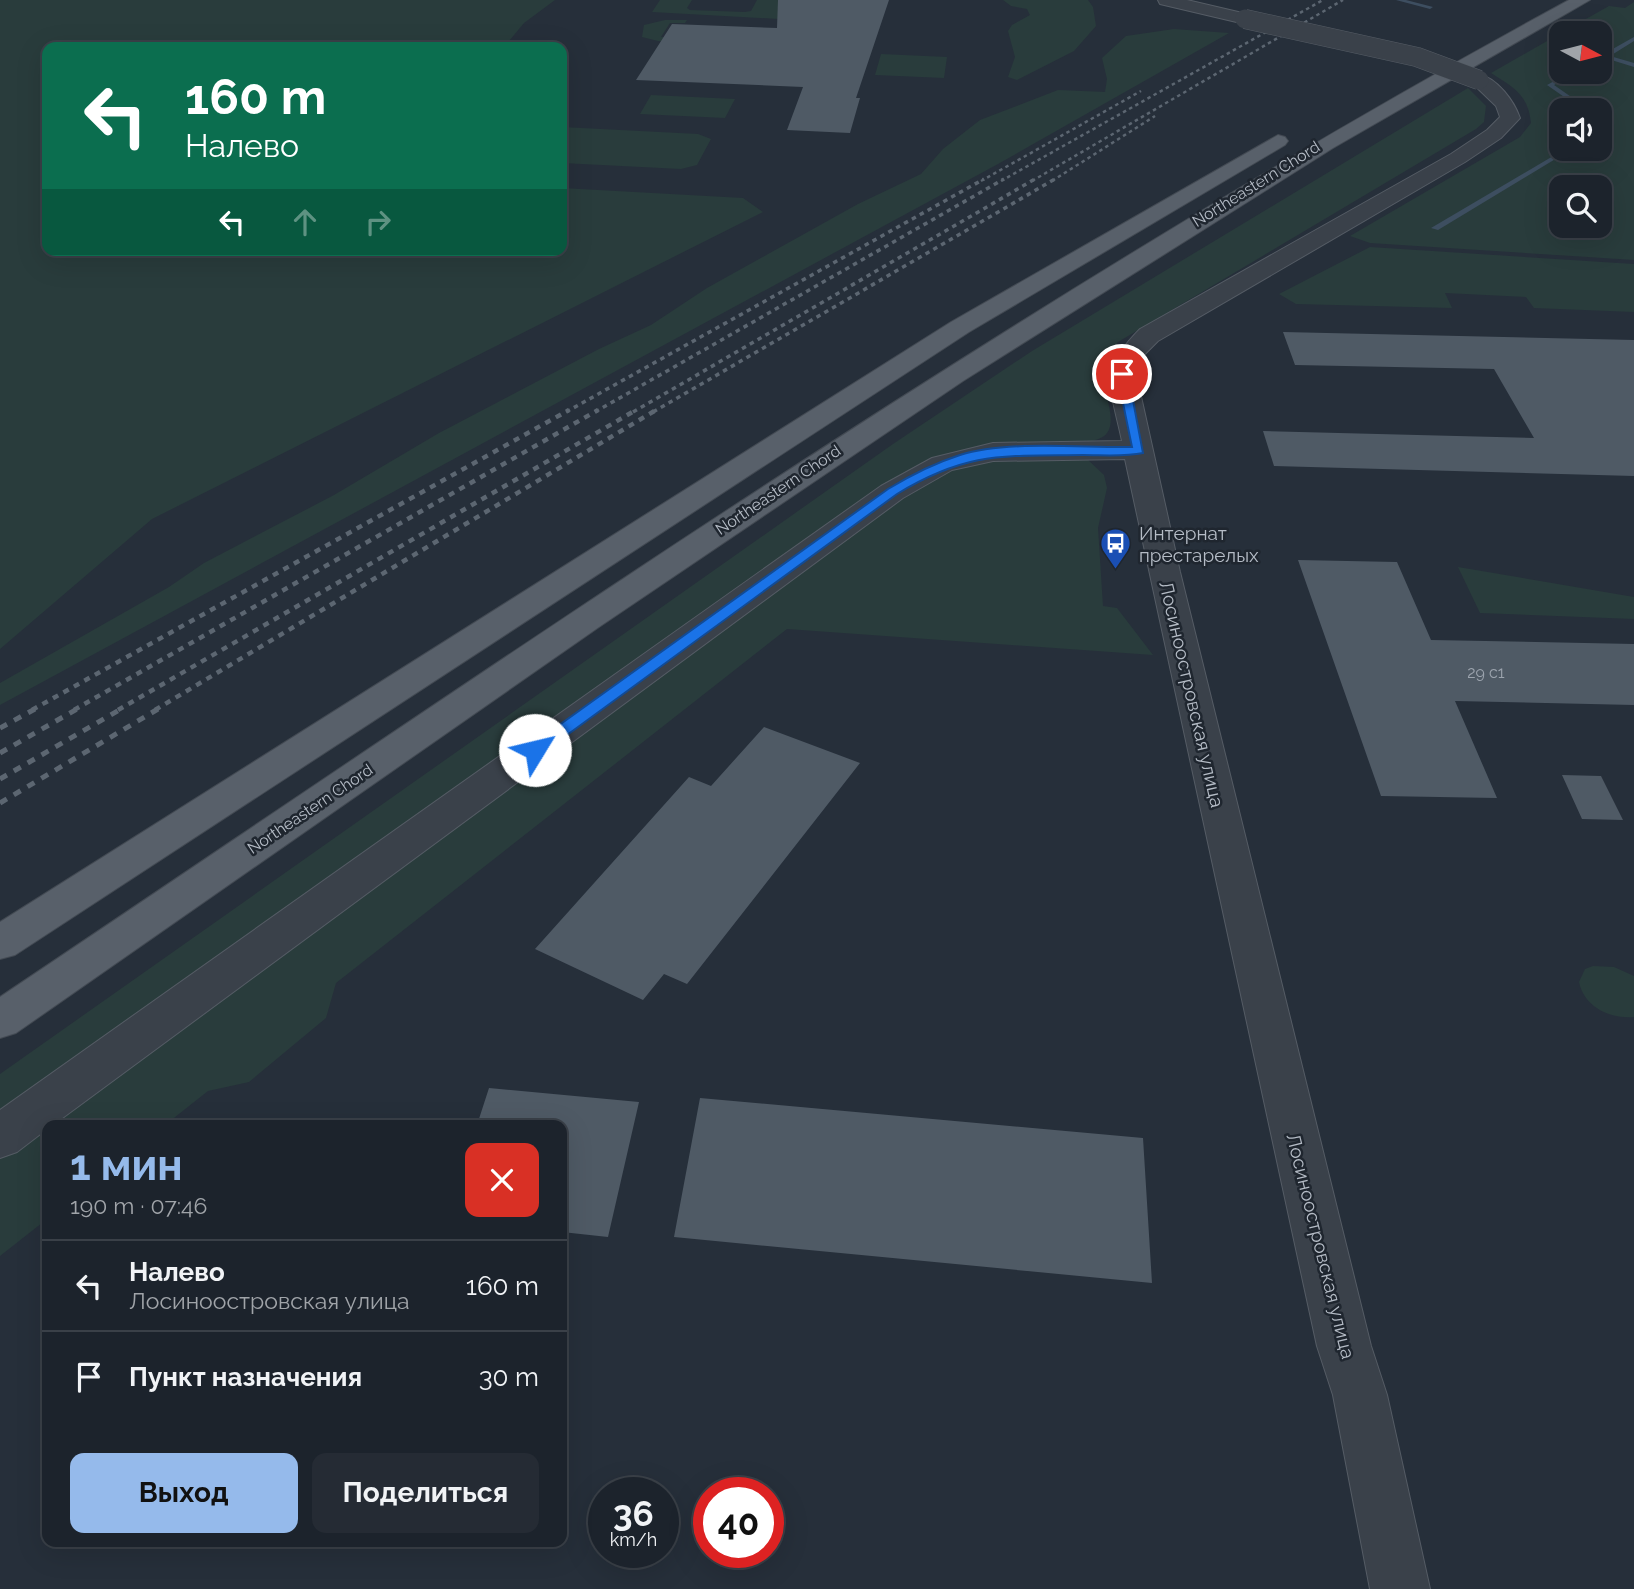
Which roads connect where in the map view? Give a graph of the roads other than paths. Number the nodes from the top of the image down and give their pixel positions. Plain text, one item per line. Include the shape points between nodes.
1 (1166, 0) edge
2 (1582, 0) edge
3 (1446, 47) dead end
4 (1389, 76) dead end
5 (1296, 130) dead end
6 (1139, 450) junction
7 (0, 943) edge
8 (0, 1020) edge
9 (0, 1137) edge
10 (1400, 1589) edge

1 - 6 street, Лосиноостровская улица, bridge via 1417,57 1479,80 1505,104 1510,118 1458,158 1149,335 1130,354 1122,374
2 - 8 main road, Northeastern Chord via 1354,124 1016,332
3 - 4 main road
5 - 7 main road, Northeastern Chord via 960,327
6 - 9 street via 993,452 942,464 912,480
6 - 10 street, Лосиноостровская улица via 1337,1319 1360,1395

